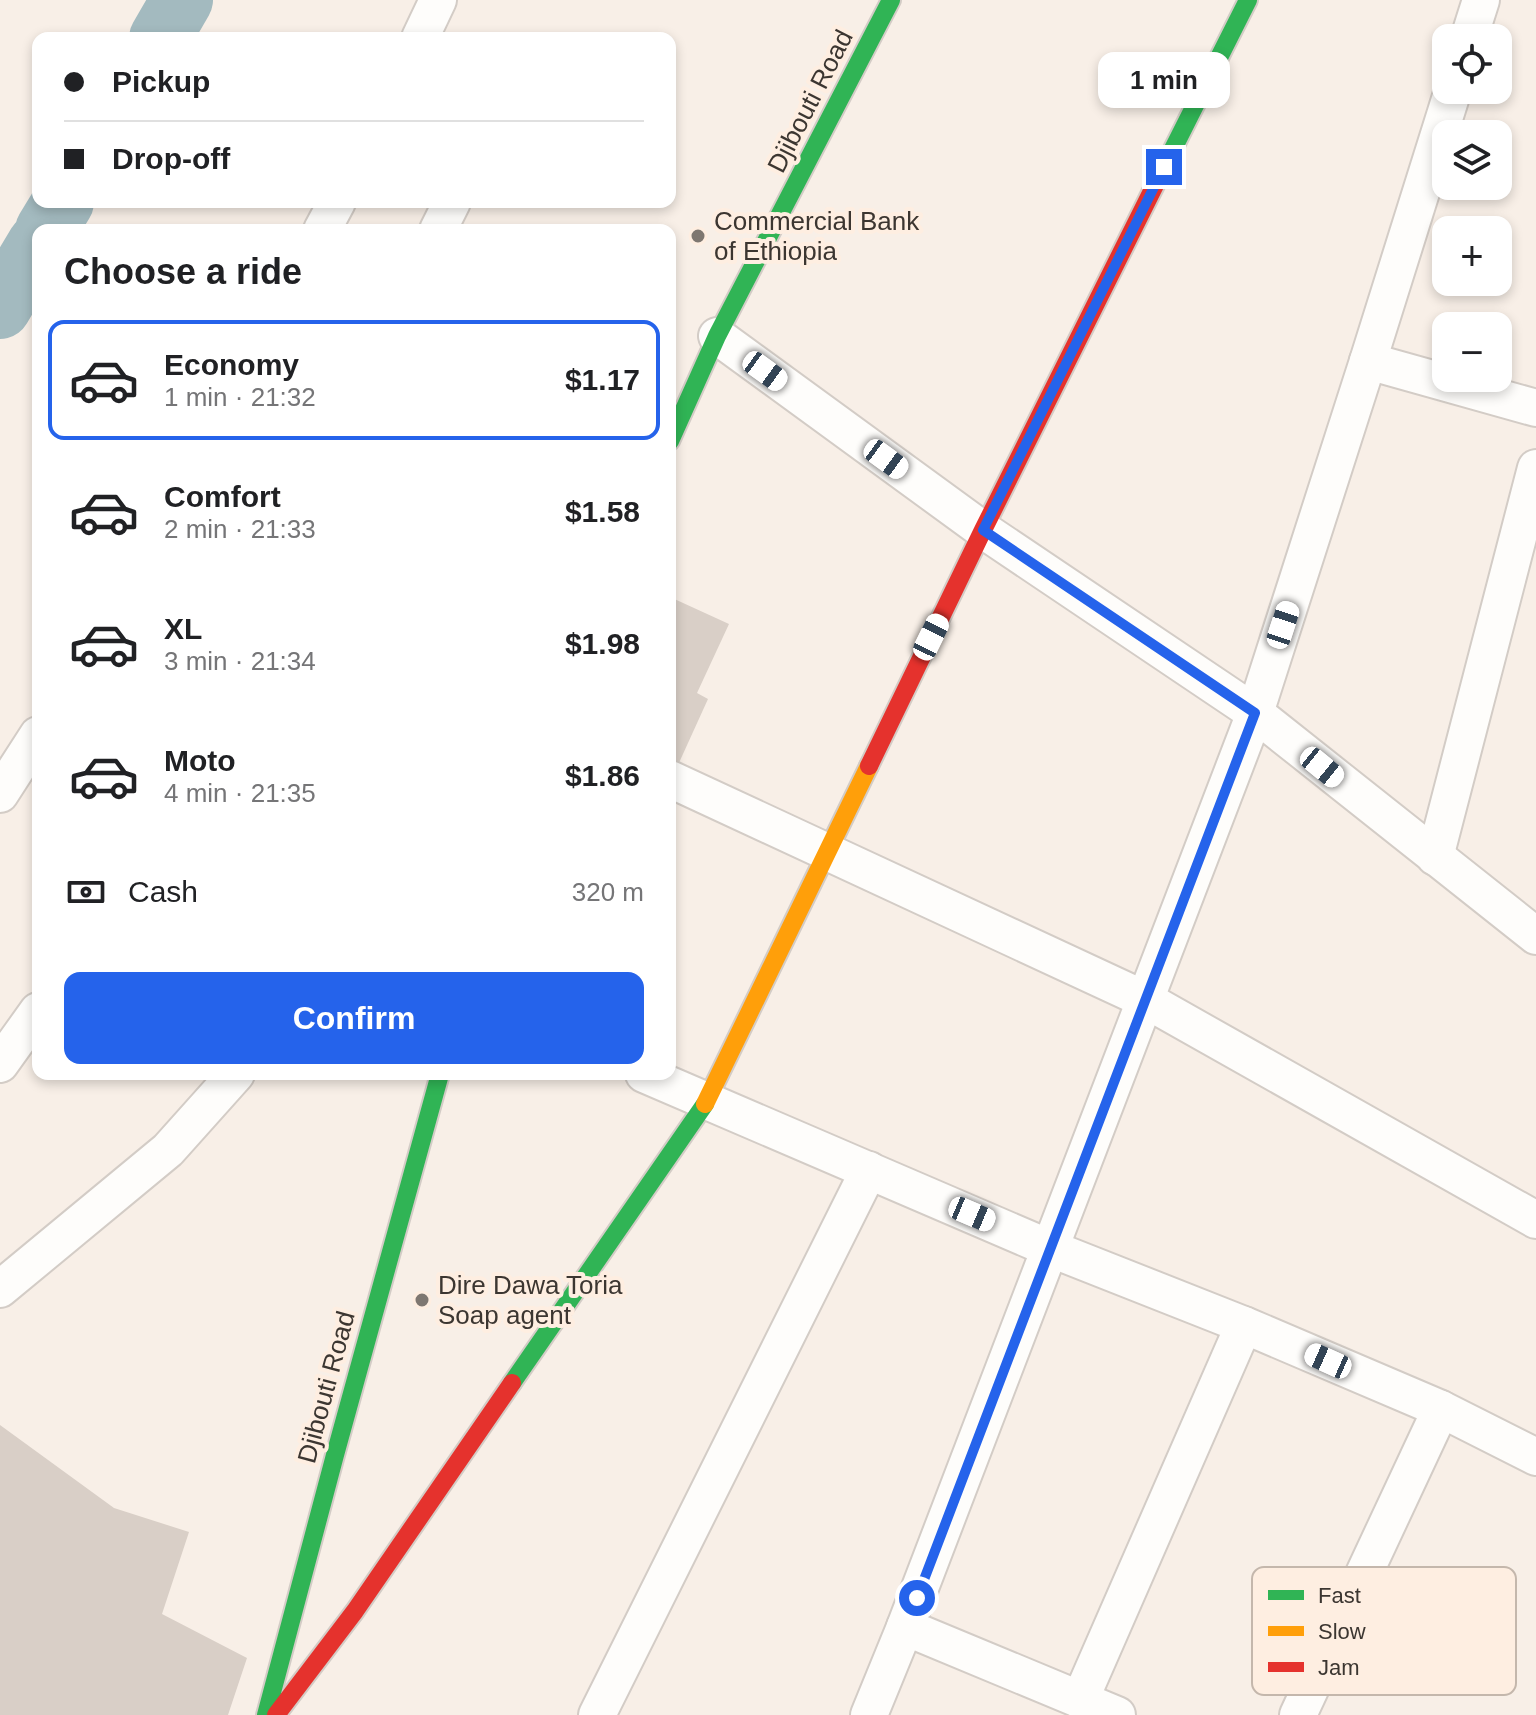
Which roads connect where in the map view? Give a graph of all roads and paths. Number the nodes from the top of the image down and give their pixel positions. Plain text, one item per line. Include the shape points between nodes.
1 (438, 0) edge
2 (891, 0) edge
3 (1248, 0) edge
4 (1481, 0) edge
5 (1473, 24) edge
6 (423, 32) edge
7 (1449, 104) edge
8 (717, 336) junction
9 (1368, 361) junction
10 (1536, 408) edge
11 (676, 428) edge
12 (1536, 468) edge
13 (983, 530) junction
14 (1255, 713) junction
15 (32, 744) edge
16 (676, 782) edge
17 (0, 794) edge
18 (827, 852) junction
19 (1435, 857) junction
20 (1536, 936) edge
21 (1146, 1000) junction
22 (32, 1019) edge
23 (0, 1064) edge
24 (231, 1080) edge
25 (438, 1080) edge
26 (658, 1080) edge
27 (707, 1101) junction
28 (869, 1170) junction
29 (1536, 1220) edge
30 (1049, 1248) junction
31 (0, 1289) edge
32 (1244, 1325) junction
33 (1441, 1409) junction
34 (1536, 1457) edge
35 (1367, 1567) edge
36 (905, 1627) junction
37 (1307, 1695) edge
38 (1080, 1700) junction
39 (266, 1715) edge
40 (276, 1715) edge
41 (597, 1715) edge
42 (869, 1715) edge
43 (1117, 1715) edge
44 (1298, 1715) edge

1 - 6 street
2 - 8 street, Djibouti Road
3 - 13 street
4 - 5 street
7 - 9 street
8 - 11 street, Djibouti Road
8 - 13 street
9 - 10 street
9 - 14 street
12 - 19 street
13 - 14 street
13 - 18 street
14 - 19 street
14 - 21 street
15 - 17 street
16 - 18 street
18 - 21 street
18 - 27 street
19 - 20 street
21 - 29 street
21 - 30 street
22 - 23 street
24 - 31 street via 168,1150
25 - 39 street, Djibouti Road
26 - 27 street
27 - 28 street
27 - 40 street via 355,1611
28 - 30 street
28 - 41 street
30 - 32 street
30 - 36 street
32 - 33 street
32 - 38 street
33 - 34 street
33 - 35 street
36 - 38 street
36 - 42 street
37 - 44 street
38 - 43 street

